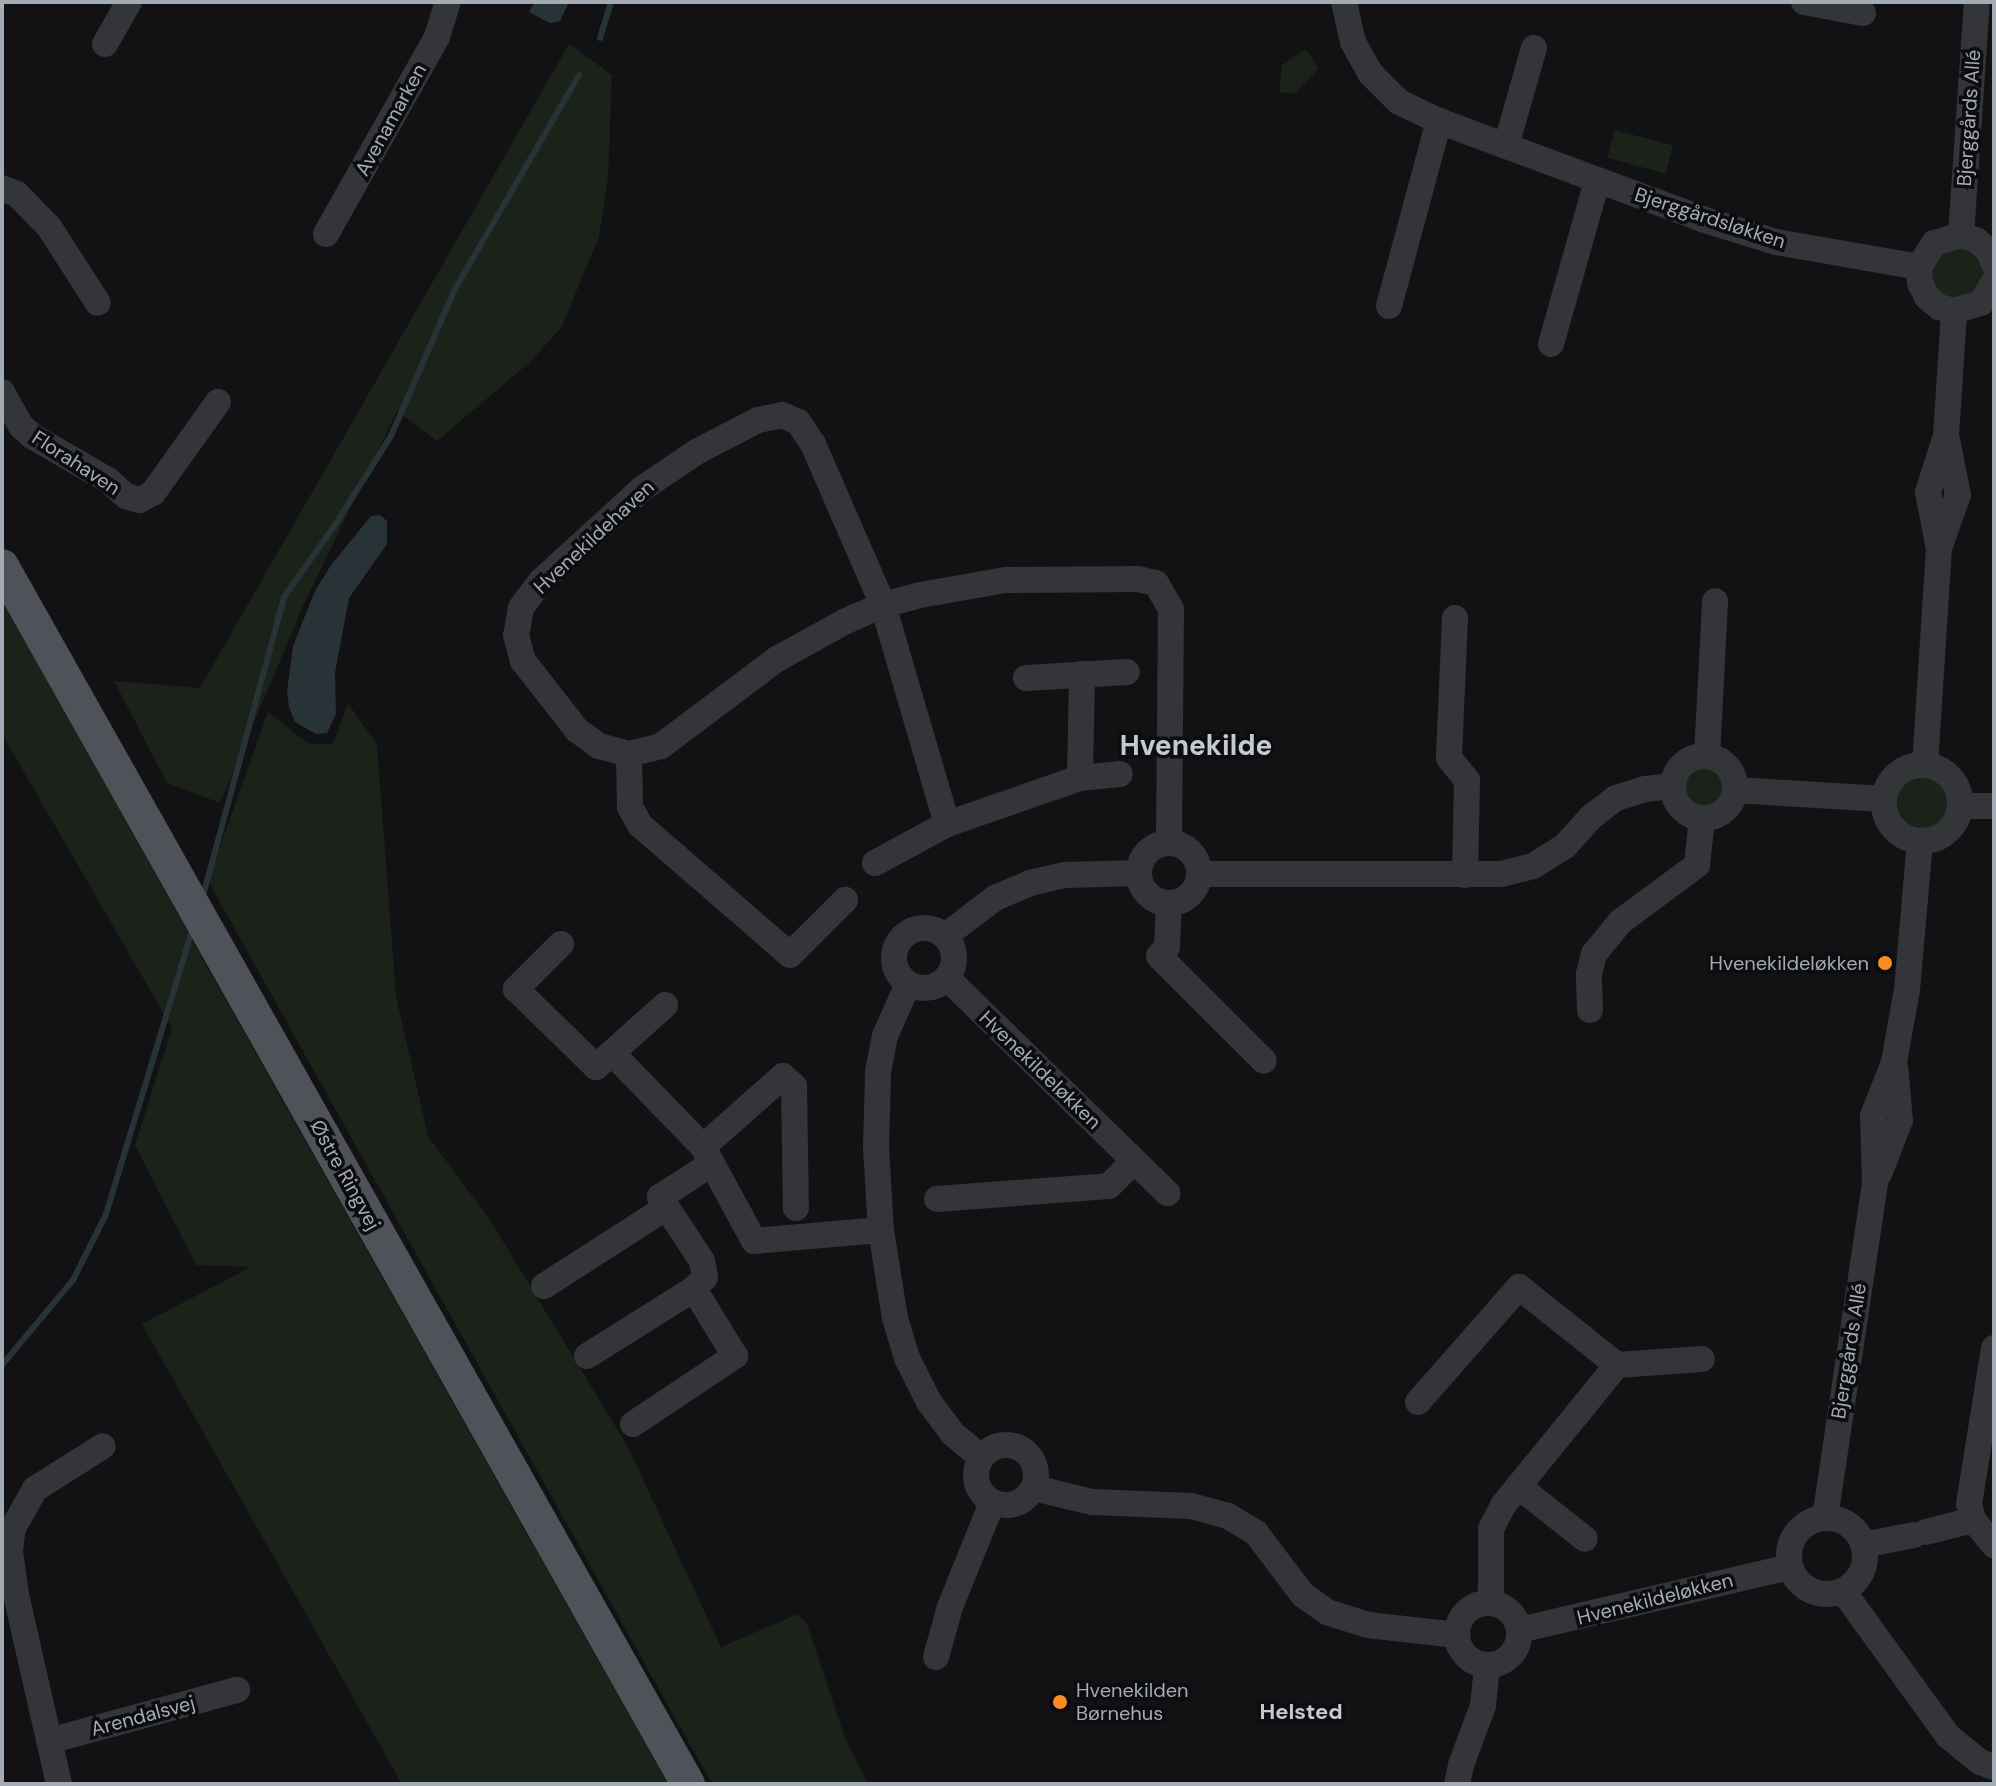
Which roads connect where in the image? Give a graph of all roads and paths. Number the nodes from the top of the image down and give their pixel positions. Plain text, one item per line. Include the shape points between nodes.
1 (129, 2) edge
2 (448, 2) edge
3 (1344, 2) edge
4 (1804, 2) edge
5 (1977, 2) edge
6 (1863, 13) dead end
7 (105, 44) dead end
8 (1534, 48) dead end
9 (1439, 121) junction
10 (1506, 146) junction
11 (1597, 181) junction
12 (2, 188) edge
13 (326, 234) dead end
14 (1961, 235) junction
15 (1994, 264) edge
16 (1919, 267) junction
17 (1994, 281) edge
18 (98, 303) dead end
19 (1389, 306) dead end
20 (1954, 311) junction
21 (1551, 344) dead end
22 (2, 392) edge
23 (218, 402) dead end
24 (2, 566) edge
25 (1715, 601) dead end
26 (883, 605) junction
27 (1455, 618) dead end
28 (1127, 672) dead end
29 (1082, 674) junction
30 (1026, 678) dead end
31 (629, 754) junction
32 (1707, 756) junction
33 (1925, 765) junction
34 (1120, 774) dead end
35 (1080, 778) junction
36 (1674, 786) junction
37 (1735, 790) junction
38 (1884, 799) junction
39 (1960, 806) junction
40 (1994, 806) edge
41 (1702, 818) junction
42 (947, 824) junction
43 (1920, 841) junction
44 (1169, 842) junction
45 (875, 863) dead end
46 (1138, 873) junction
47 (1200, 874) junction
48 (1465, 875) junction
49 (845, 900) dead end
50 (1169, 903) junction
51 (945, 936) junction
52 (556, 961) dead end
53 (947, 978) junction
54 (908, 984) junction
55 (665, 1005) dead end
56 (1590, 1010) dead end
57 (612, 1053) junction
58 (1264, 1061) dead end
59 (707, 1156) junction
60 (1134, 1161) junction
61 (1167, 1193) dead end
62 (937, 1199) dead end
63 (667, 1207) junction
64 (796, 1208) dead end
65 (881, 1230) junction
66 (544, 1286) dead end
67 (694, 1289) junction
68 (1994, 1348) edge
69 (587, 1356) dead end
70 (1702, 1359) dead end
71 (1617, 1365) junction
72 (1418, 1402) dead end
73 (633, 1424) dead end
74 (103, 1446) dead end
75 (981, 1457) junction
76 (1518, 1486) junction
77 (1034, 1488) junction
78 (992, 1503) junction
79 (1825, 1518) junction
80 (1973, 1520) junction
81 (1585, 1539) dead end
82 (1863, 1545) junction
83 (1994, 1545) edge
84 (1790, 1567) junction
85 (1843, 1591) junction
86 (1491, 1603) junction
87 (1519, 1630) junction
88 (1457, 1635) junction
89 (936, 1657) dead end
90 (1487, 1666) junction
91 (237, 1690) dead end
92 (49, 1741) junction
93 (1994, 1767) edge
94 (59, 1784) edge
95 (688, 1784) edge
96 (1457, 1784) edge

1 - 7 street
2 - 13 street, Avenamarken via 437,37
3 - 9 street, Bjerggårdsløkken via 1353,42 1370,73 1399,102
4 - 6 street
5 - 14 street, Bjerggårds Allé
8 - 10 street
9 - 10 street, Bjerggårdsløkken
9 - 19 street
10 - 11 street, Bjerggårdsløkken
11 - 16 street, Bjerggårdsløkken via 1776,242
11 - 21 street
12 - 18 street via 17,194 49,227
14 - 15 street via 1988,250
14 - 16 street via 1934,243
16 - 20 street via 1927,297
17 - 20 street via 1981,303
20 - 33 street via 1946,436 1928,492 1939,549
22 - 23 street, Florahaven via 32,436 139,500 153,493
24 - 95 main road, Østre Ringvej
25 - 32 street
26 - 31 street via 777,659 661,746
26 - 31 street, Hvenekildehaven via 813,444 798,422 782,415 758,420 698,451 643,488 541,581 521,608 516,635 523,661 577,730 599,746
26 - 42 street, Hvenekildehaven
26 - 44 street via 1006,580 1156,583 1171,609
27 - 48 street via 1449,758 1467,780
28 - 29 street
29 - 30 street
29 - 35 street
31 - 49 street via 630,807 640,825 790,955
32 - 36 street via 1680,768
32 - 37 street via 1731,771
33 - 38 street via 1893,778
33 - 39 street via 1947,774 1960,794
34 - 35 street
35 - 42 street
36 - 41 street via 1679,804
36 - 48 street via 1616,798 1565,846 1533,866
37 - 38 street
37 - 41 street via 1721,814
38 - 43 street via 1889,823 1908,839
39 - 40 street
39 - 43 street via 1951,828
41 - 56 street via 1697,865 1620,922 1594,954
42 - 45 street
43 - 79 street, Bjerggårds Allé via 1910,973 1894,1062 1873,1116 1875,1183
44 - 46 street via 1151,848
44 - 47 street via 1187,848
46 - 50 street via 1144,891
46 - 51 street via 1065,875 1030,883 995,898
47 - 48 street
47 - 50 street via 1187,898
50 - 58 street via 1167,947 1159,956
51 - 53 street via 954,961
51 - 54 street via 919,929 898,944 896,970
52 - 57 street via 516,989 596,1067
53 - 54 street via 924,988
53 - 60 street, Hvenekildeløkken
54 - 65 street via 885,1036 878,1073
55 - 57 street
57 - 59 street
59 - 63 street via 660,1197
59 - 64 street via 783,1076 794,1086
59 - 65 street via 754,1241
60 - 61 street, Hvenekildeløkken
60 - 62 street via 1109,1186
63 - 66 street
63 - 67 street via 702,1261 705,1277
65 - 75 street via 907,1358 944,1423
67 - 69 street
67 - 73 street via 735,1356
68 - 80 street via 1969,1504
70 - 71 street
71 - 72 street via 1519,1287
71 - 76 street
74 - 92 street via 35,1489 13,1528 10,1551 16,1595
75 - 77 street via 999,1445 1021,1448 1035,1465
75 - 78 street via 976,1483
76 - 81 street
76 - 86 street via 1491,1529
77 - 78 street via 1016,1504
77 - 88 street via 1092,1502 1191,1506 1228,1516 1256,1533 1303,1595 1327,1612 1368,1625
78 - 89 street
79 - 82 street via 1849,1525
79 - 84 street via 1796,1534
80 - 82 street
80 - 83 street
82 - 85 street via 1863,1567
84 - 85 street via 1805,1588 1830,1594
84 - 87 street, Hvenekildeløkken
85 - 93 street via 1948,1736
86 - 87 street via 1510,1612
86 - 88 street via 1467,1611
87 - 90 street via 1511,1655
88 - 90 street via 1466,1656
90 - 96 street via 1484,1702
91 - 92 street, Arendalsvej
92 - 94 street

